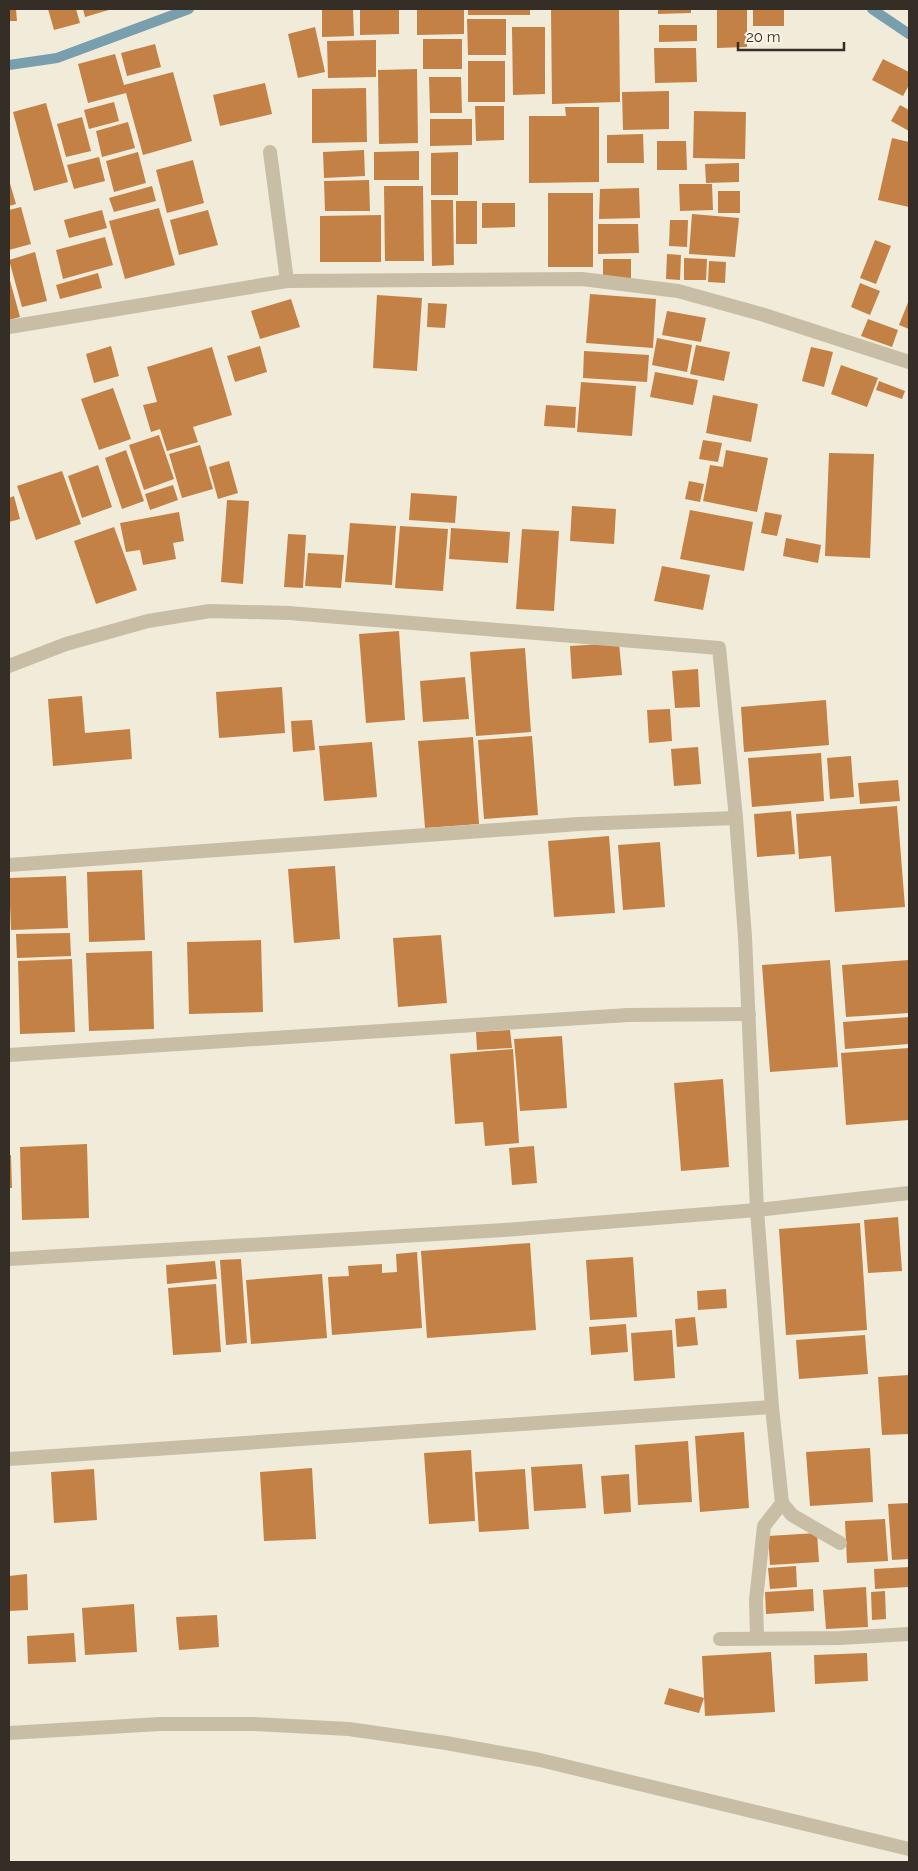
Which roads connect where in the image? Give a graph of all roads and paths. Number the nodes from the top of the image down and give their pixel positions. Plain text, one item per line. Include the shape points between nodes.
1 (270, 152) dead end
2 (287, 281) junction
3 (9, 327) edge
4 (909, 362) edge
5 (9, 666) edge
6 (736, 818) junction
7 (9, 865) edge
8 (749, 1014) junction
9 (9, 1055) edge
10 (909, 1193) edge
11 (757, 1210) junction
12 (9, 1259) edge
13 (772, 1406) junction
14 (9, 1460) edge
15 (782, 1503) junction
16 (840, 1543) dead end
17 (909, 1634) edge
18 (757, 1638) junction
19 (720, 1639) dead end
20 (9, 1733) edge
21 (909, 1849) edge

1 - 2 street
2 - 3 street
2 - 4 street via 582,279 678,291
5 - 6 street via 66,644 148,621 210,611 290,613 719,648
6 - 7 street via 579,824
6 - 8 street
8 - 9 street via 628,1015
8 - 11 street
10 - 11 street
11 - 12 street via 504,1230
11 - 13 street
13 - 14 street
13 - 15 street
15 - 16 street via 792,1515
15 - 18 street via 764,1526 756,1600
17 - 18 street
18 - 19 street
20 - 21 street via 160,1724 349,1729 540,1760

